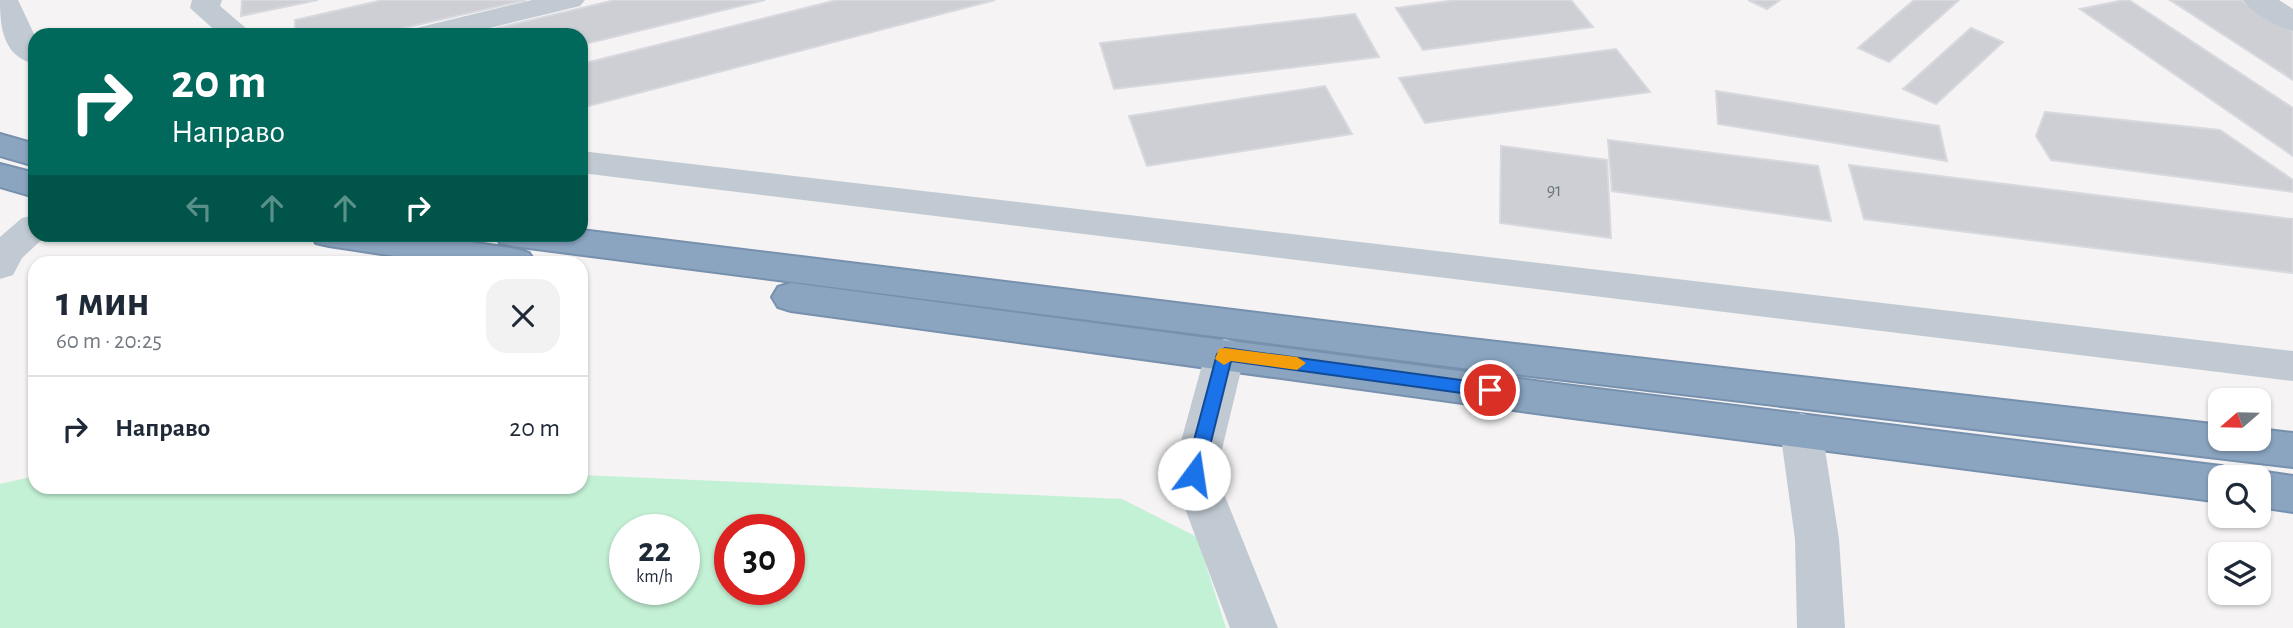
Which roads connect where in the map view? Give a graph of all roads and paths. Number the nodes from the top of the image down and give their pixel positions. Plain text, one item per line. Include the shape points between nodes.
1 (3, 0) edge
2 (207, 0) edge
3 (570, 0) edge
4 (2258, 0) edge
5 (2293, 22) edge
6 (230, 28) edge
7 (452, 28) edge
8 (28, 47) edge
9 (0, 145) edge
10 (28, 153) edge
11 (588, 163) edge
12 (0, 175) edge
13 (28, 183) edge
14 (20, 231) edge
15 (382, 242) edge
16 (577, 242) edge
17 (476, 256) edge
18 (0, 266) edge
19 (588, 271) edge
20 (1225, 354) junction
21 (2293, 366) edge
22 (1801, 430) junction
23 (2293, 450) edge
24 (2208, 482) edge
25 (2271, 491) edge
26 (2293, 494) edge
27 (1254, 628) edge
28 (1821, 628) edge

1 - 8 street
2 - 6 street via 205,8
3 - 7 street
4 - 5 street
9 - 10 highway
11 - 21 street
12 - 13 highway
14 - 18 street
15 - 17 highway
16 - 23 highway via 1467,354
19 - 20 highway
20 - 22 highway
20 - 27 street via 1194,474
22 - 24 highway
22 - 28 street via 1817,539
25 - 26 highway

